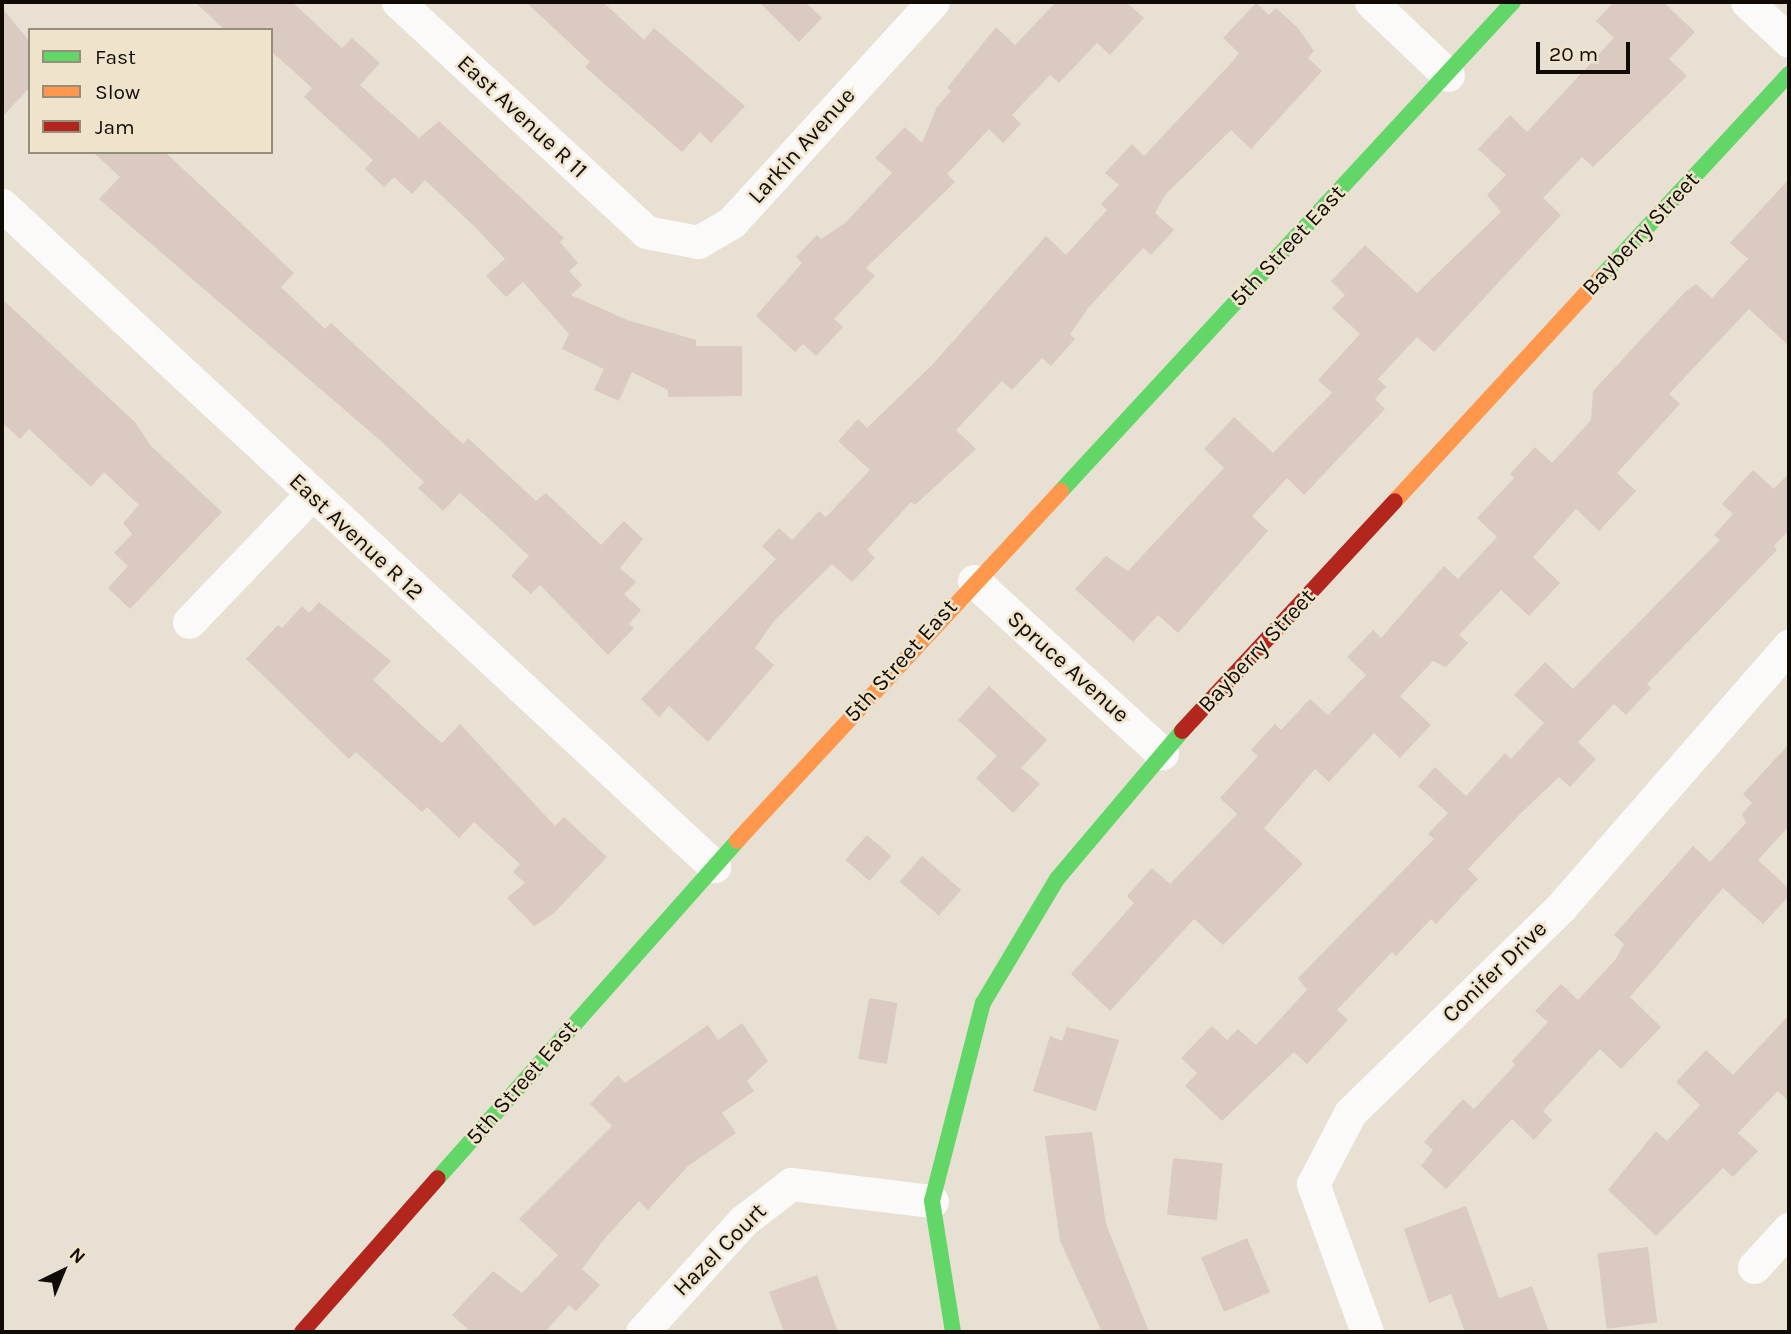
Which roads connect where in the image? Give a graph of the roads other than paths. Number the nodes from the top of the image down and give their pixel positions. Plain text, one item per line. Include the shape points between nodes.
1 (398, 2) edge
2 (933, 2) edge
3 (1371, 2) edge
4 (1513, 2) edge
5 (1747, 2) edge
6 (1789, 41) edge
7 (1789, 74) edge
8 (1448, 75) junction
9 (2, 205) edge
10 (646, 232) joint
11 (311, 495) junction
12 (974, 582) junction
13 (189, 622) dead end
14 (1789, 646) edge
15 (1162, 753) junction
16 (713, 866) junction
17 (932, 1202) junction
18 (1789, 1229) edge
19 (1754, 1267) dead end
20 (302, 1332) edge
21 (642, 1332) edge
22 (953, 1332) edge
23 (1367, 1332) edge

1 - 10 street, East Avenue R 11
2 - 10 street, Larkin Avenue via 732,222 698,242
3 - 8 street
4 - 8 street, 5th Street East
5 - 6 street
7 - 15 street, Bayberry Street
8 - 12 street, 5th Street East
9 - 11 street, East Avenue R 12
11 - 13 street
11 - 16 street, East Avenue R 12
12 - 15 street, Spruce Avenue
12 - 16 street, 5th Street East
14 - 23 street, Conifer Drive via 1562,907 1350,1113 1313,1184
15 - 17 street, Bayberry Street via 1057,879 983,1003
16 - 20 street, 5th Street East
17 - 21 street, Hazel Court via 791,1184 743,1221
17 - 22 street, Bayberry Street
18 - 19 street

